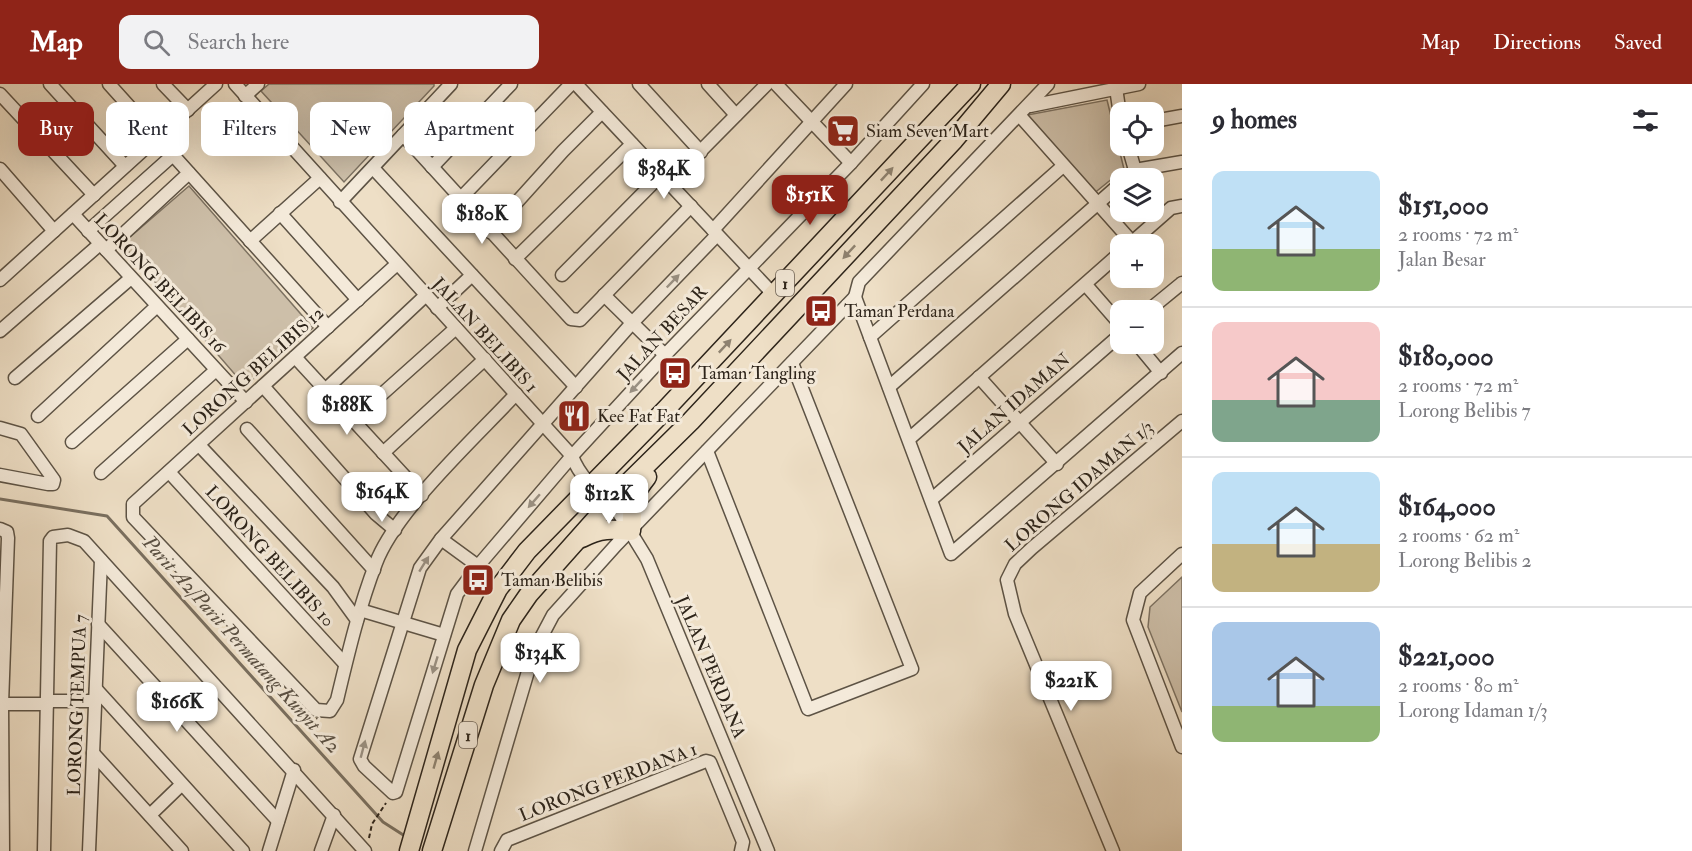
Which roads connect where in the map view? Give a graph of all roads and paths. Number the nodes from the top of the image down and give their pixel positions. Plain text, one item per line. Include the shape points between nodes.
1 (50, 84) edge
2 (109, 84) edge
3 (164, 84) edge
4 (216, 84) edge
5 (235, 84) edge
6 (258, 84) edge
7 (451, 84) edge
8 (511, 84) edge
9 (571, 84) edge
10 (576, 84) edge
11 (639, 84) edge
12 (708, 84) edge
13 (767, 84) edge
14 (776, 84) edge
15 (846, 84) edge
16 (922, 84) edge
17 (962, 84) edge
18 (970, 84) edge
19 (1001, 84) edge
20 (1048, 84) edge
21 (1139, 84) edge
22 (1116, 88) junction
23 (0, 94) edge
24 (245, 96) junction
25 (125, 102) edge
26 (181, 102) edge
27 (1118, 102) edge
28 (953, 104) junction
29 (1030, 106) junction
30 (189, 109) edge
31 (602, 112) junction
32 (736, 115) junction
33 (1020, 116) junction
34 (1182, 116) edge
35 (1164, 119) edge
36 (810, 122) junction
37 (403, 135) junction
38 (632, 144) junction
39 (701, 152) junction
40 (136, 156) edge
41 (172, 156) edge
42 (174, 156) edge
43 (1182, 162) edge
44 (851, 164) junction
45 (125, 166) junction
46 (1063, 166) junction
47 (432, 167) junction
48 (373, 168) junction
49 (1156, 168) edge
50 (0, 169) edge
51 (189, 172) junction
52 (320, 178) junction
53 (665, 179) junction
54 (1110, 193) edge
55 (94, 195) junction
56 (461, 198) junction
57 (340, 202) junction
58 (1097, 205) junction
59 (691, 206) junction
60 (1182, 206) edge
61 (280, 213) junction
62 (73, 214) junction
63 (54, 231) junction
64 (88, 231) junction
65 (490, 232) junction
66 (715, 233) junction
67 (1123, 234) edge
68 (1141, 234) edge
69 (250, 241) junction
70 (103, 247) junction
71 (515, 259) junction
72 (1110, 262) edge
73 (397, 264) junction
74 (748, 267) junction
75 (472, 275) junction
76 (562, 275) dead end
77 (131, 278) junction
78 (1, 279) edge
79 (1182, 283) edge
80 (1086, 285) junction
81 (774, 295) junction
82 (425, 296) junction
83 (604, 296) junction
84 (855, 297) junction
85 (358, 300) junction
86 (1161, 300) edge
87 (157, 306) junction
88 (437, 308) junction
89 (1110, 313) edge
90 (633, 323) junction
91 (328, 327) junction
92 (456, 328) junction
93 (0, 331) edge
94 (870, 337) junction
95 (188, 339) junction
96 (1110, 344) edge
97 (1182, 353) edge
98 (1145, 354) edge
99 (665, 355) junction
100 (295, 357) junction
101 (484, 359) junction
102 (792, 363) junction
103 (216, 370) junction
104 (1161, 373) junction
105 (15, 378) dead end
106 (979, 378) junction
107 (263, 386) junction
108 (576, 387) junction
109 (889, 387) junction
110 (325, 390) junction
111 (516, 394) junction
112 (246, 402) junction
113 (38, 416) dead end
114 (353, 420) junction
115 (1182, 421) edge
116 (691, 422) junction
117 (1021, 422) junction
118 (542, 425) junction
119 (0, 428) edge
120 (248, 429) dead end
121 (909, 439) junction
122 (72, 442) dead end
123 (199, 445) junction
124 (707, 452) junction
125 (383, 453) junction
126 (572, 456) junction
127 (1057, 464) junction
128 (169, 472) junction
129 (102, 473) dead end
130 (0, 475) edge
131 (595, 482) junction
132 (422, 495) junction
133 (932, 499) junction
134 (612, 502) junction
135 (395, 530) junction
136 (3, 531) edge
137 (631, 531) junction
138 (441, 539) junction
139 (575, 541) junction
140 (1182, 554) edge
141 (101, 560) junction
142 (478, 566) junction
143 (374, 570) junction
144 (359, 615) junction
145 (403, 623) junction
146 (98, 624) junction
147 (444, 635) junction
148 (345, 664) junction
149 (95, 695) junction
150 (48, 703) junction
151 (2, 704) junction
152 (1182, 747) edge
153 (93, 753) junction
154 (294, 770) junction
155 (181, 785) junction
156 (383, 808) dead end
157 (150, 815) junction
158 (334, 815) junction
159 (278, 821) junction
160 (372, 824) dead end
161 (502, 849) edge
162 (742, 849) edge
163 (2, 850) edge
164 (44, 851) edge
165 (89, 851) edge
166 (182, 851) edge
167 (243, 851) edge
168 (269, 851) edge
169 (321, 851) edge
170 (365, 851) edge
171 (409, 851) edge
172 (432, 851) edge
173 (475, 851) edge
174 (768, 851) edge
175 (1113, 851) edge

1 - 45 street
2 - 25 street
3 - 26 street
4 - 30 street
5 - 24 street, JALAN BELIBIS 1
6 - 24 street
7 - 37 street
8 - 47 street
9 - 56 street
10 - 31 street
11 - 39 street
12 - 32 street
13 - 32 street
14 - 36 street
15 - 36 street
16 - 44 street, JALAN BESAR
17 - 28 street
18 - 28 highway, 1
19 -> 116 highway, 1 via 954,140
20 - 29 street
21 - 22 street
22 - 27 street
22 - 29 street
23 - 55 street
24 - 52 street, JALAN BELIBIS 1
81 -> 28 highway, 1
29 - 33 street
31 - 38 street
31 - 65 street
32 - 39 street
33 - 46 street
33 - 84 street via 858,282
34 - 35 street
36 - 44 street
36 - 66 street
37 - 47 street
37 - 48 street
38 - 53 street
38 - 71 street
39 - 53 street
40 - 45 street
41 - 64 street
42 - 51 street
43 - 49 street
44 - 74 street, JALAN BESAR
45 - 55 street
46 - 58 street
46 - 94 street
47 - 56 street
48 - 57 street
48 - 75 street
50 - 63 street
51 - 69 street
51 - 70 street
52 - 57 street, JALAN BELIBIS 1
52 - 61 street
53 - 59 street
53 - 76 street
54 - 58 street
55 - 62 street
56 - 65 street
57 - 73 street, JALAN BELIBIS 1
58 - 67 street
58 - 109 street
59 - 66 street
59 - 83 street
60 - 68 street via 1171,208
61 - 69 street
61 - 85 street
62 - 63 street
62 - 64 street, LORONG BELIBIS 16
63 - 78 street
64 - 70 street, LORONG BELIBIS 16
65 - 71 street
66 - 74 street
90 -> 66 street
69 - 91 street
70 - 77 street, LORONG BELIBIS 16
70 - 93 street
71 - 83 street via 568,318 580,320
72 - 80 street
73 - 82 street, JALAN BELIBIS 1
73 - 85 street, LORONG BELIBIS 12
74 - 81 street
74 - 99 street, JALAN BESAR
75 - 88 street
75 - 108 street
77 - 87 street, LORONG BELIBIS 16
77 - 105 street
79 - 86 street
80 - 89 street
80 - 106 street
131 -> 81 highway, 1
82 - 88 street, JALAN BELIBIS 1
82 - 110 street
83 - 90 street
84 - 94 street
84 - 102 street
85 - 91 street, LORONG BELIBIS 12
87 - 95 street, LORONG BELIBIS 16
87 - 113 street
88 - 92 street, JALAN BELIBIS 1
90 - 99 street
90 - 108 street
91 - 100 street, LORONG BELIBIS 12
92 - 101 street, JALAN BELIBIS 1
92 - 114 street
94 - 109 street
95 - 103 street, LORONG BELIBIS 16
95 - 122 street
96 - 117 street, JALAN IDAMAN
97 - 104 street
98 - 104 street
99 -> 126 street, JALAN BESAR
100 - 107 street, LORONG BELIBIS 12
100 - 110 street
101 - 111 street, JALAN BELIBIS 1
101 - 125 street
102 - 124 street
102 - 124 street via 912,669 808,709
103 - 112 street, LORONG BELIBIS 16
103 - 129 street
104 - 127 street
106 - 117 street
106 - 121 street
107 - 112 street, LORONG BELIBIS 12
107 - 135 street via 376,514
108 - 118 street
109 - 121 street
110 - 114 street
111 - 118 street, JALAN BELIBIS 1
111 - 132 street
112 - 123 street, LORONG BELIBIS 12
114 - 125 street
115 - 175 street, LORONG IDAMAN 1/3 via 1032,548 1015,564 1007,580 1015,614
116 - 134 highway, 1
116 - 137 highway via 635,492 630,505
117 - 127 street
117 - 133 street, JALAN IDAMAN
118 - 126 street, JALAN BELIBIS 1
118 - 138 street
119 - 130 street via 21,434 54,480 48,484
120 - 143 street
121 - 133 street
123 - 128 street, LORONG BELIBIS 12
123 - 144 street
124 - 137 street
125 - 132 street
126 - 131 street, JALAN BELIBIS 1 via 575,466
126 -> 142 street, JALAN BESAR
127 - 133 street via 951,555
128 - 148 street, LORONG BELIBIS 10
128 - 148 street, LORONG BELIBIS 12 via 133,504 134,517 310,704 330,711 337,700
131 - 134 street, JALAN BELIBIS 1
171 -> 131 highway, 1 via 467,650 480,621 527,551
132 - 135 street
134 - 137 street, JALAN PERDANA
134 - 139 highway, 1
135 - 143 street
136 - 151 street
137 - 139 highway via 597,530
137 - 173 street via 563,602 541,634
137 - 174 street, JALAN PERDANA via 647,559
138 - 142 street
145 -> 138 street via 420,568
139 - 172 highway, 1 via 511,620 484,686
140 - 152 street via 1140,593 1133,620
141 - 146 street, LORONG TEMPUA 7
141 - 150 street via 78,537 59,535 50,541
141 - 154 street
142 - 147 street, JALAN BESAR via 457,594
143 - 144 street
144 - 145 street
144 - 148 street
145 - 147 street
147 -> 145 street, JALAN BESAR via 393,794 360,759
146 - 149 street, LORONG TEMPUA 7
146 - 159 street
149 - 150 street
149 - 153 street, LORONG TEMPUA 7
149 - 155 street
150 - 151 street
150 - 164 street
151 - 163 street
153 - 157 street
153 - 165 street, LORONG TEMPUA 7
154 - 158 street
154 - 159 street
155 - 157 street
155 - 167 street
156 - 160 path
157 - 166 street
158 - 169 street
158 - 170 street
159 - 168 street
161 - 162 street, LORONG PERDANA 1 via 507,840 706,761 710,762

